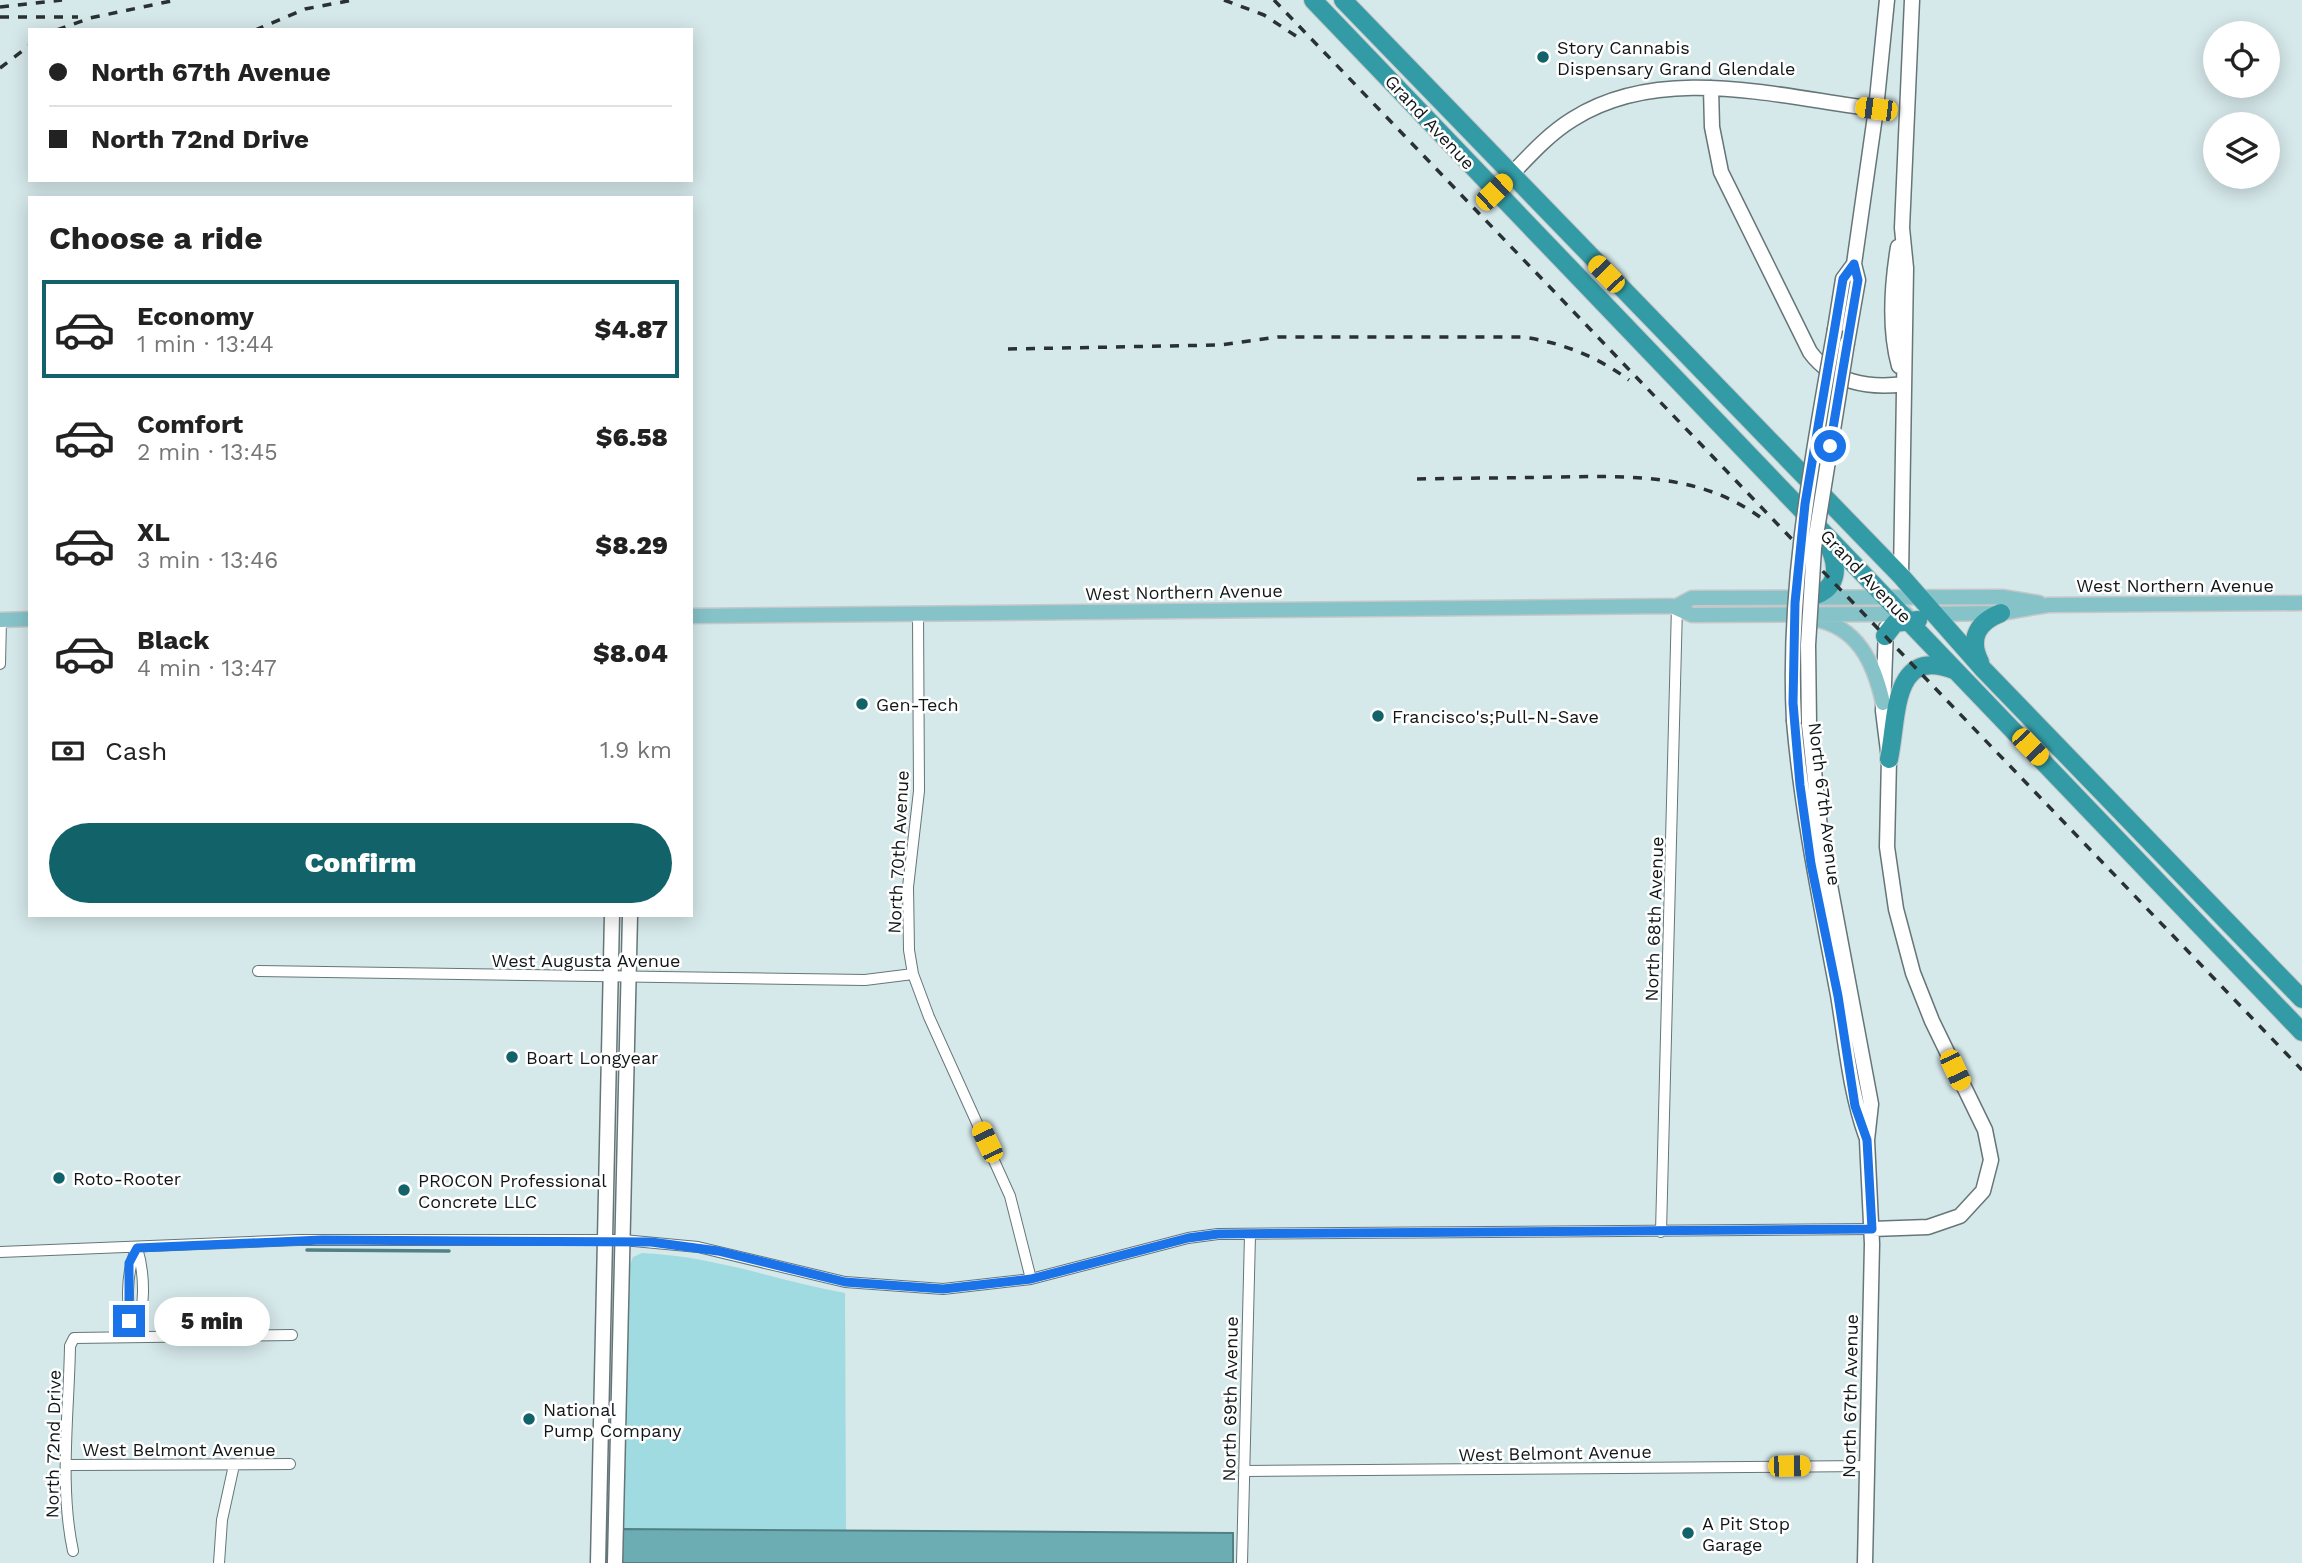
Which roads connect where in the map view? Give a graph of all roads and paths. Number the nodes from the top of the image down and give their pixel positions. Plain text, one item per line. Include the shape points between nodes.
1 (1313, 0) edge
2 (1343, 0) edge
3 (1887, 0) edge
4 (1912, 0) edge
5 (1711, 88) junction
6 (1876, 109) junction
7 (1511, 176) junction
8 (1494, 192) junction
9 (1854, 264) junction
10 (1904, 384) junction
11 (1807, 515) junction
12 (1901, 576) junction
13 (1919, 597) junction
14 (1805, 598) junction
15 (2302, 603) edge
16 (2048, 605) junction
17 (1677, 606) junction
18 (1897, 611) junction
19 (2001, 613) junction
20 (918, 614) junction
21 (1934, 614) junction
22 (1781, 615) junction
23 (693, 616) edge
24 (0, 620) edge
25 (28, 620) edge
26 (1948, 629) junction
27 (1885, 636) joint
28 (0, 664) edge
29 (1983, 668) junction
30 (1957, 672) junction
31 (1883, 703) junction
32 (1802, 723) junction
33 (1889, 760) junction
34 (612, 917) edge
35 (630, 917) edge
36 (258, 971) dead end
37 (913, 974) junction
38 (611, 975) junction
39 (629, 975) junction
40 (2302, 999) edge
41 (2302, 1032) edge
42 (607, 1133) junction
43 (625, 1134) junction
44 (1872, 1229) junction
45 (1661, 1232) junction
46 (1250, 1235) junction
47 (605, 1240) junction
48 (623, 1240) junction
49 (137, 1248) junction
50 (0, 1252) edge
51 (1031, 1279) junction
52 (292, 1335) dead end
53 (134, 1336) junction
54 (601, 1381) junction
55 (619, 1382) junction
56 (290, 1464) dead end
57 (68, 1465) junction
58 (234, 1465) junction
59 (1867, 1465) junction
60 (1244, 1471) junction
61 (73, 1551) dead end
62 (219, 1563) edge
63 (598, 1563) edge
64 (615, 1563) edge
65 (1242, 1563) edge
66 (1865, 1563) edge

1 - 8 highway, Grand Avenue
2 - 7 highway, Grand Avenue
3 - 6 main road, North 67th Avenue
4 - 10 main road via 1902,228
5 - 6 main road
5 - 7 main road via 1647,91 1593,107 1555,132
5 - 10 main road via 1712,127 1721,172 1810,352 1842,379
6 - 9 main road, North 67th Avenue
7 - 8 main road
7 - 12 highway, Grand Avenue
8 - 11 highway, Grand Avenue
9 - 32 main road, North 67th Avenue, bridge via 1858,280 1814,548
9 - 32 main road, North 67th Avenue, bridge via 1843,279 1797,569
10 - 12 main road
11 - 14 highway via 1830,548 1836,568 1829,587
11 - 18 highway, Grand Avenue
12 - 13 highway, Grand Avenue
12 - 18 main road
13 - 16 main road, West Northern Avenue via 2002,597
13 - 18 main road, West Northern Avenue
13 - 21 highway, Grand Avenue
14 - 17 main road, West Northern Avenue via 1692,598
14 - 18 main road, West Northern Avenue
15 - 16 main road, West Northern Avenue
16 - 19 main road, West Northern Avenue
17 - 20 main road, West Northern Avenue
17 - 22 main road, West Northern Avenue via 1692,615
17 - 45 street, North 68th Avenue
18 - 21 main road, West Northern Avenue
18 - 22 main road, West Northern Avenue via 1881,605 1864,614
18 - 26 highway
18 - 27 highway
18 - 30 highway, Grand Avenue
19 - 21 main road, West Northern Avenue
19 - 29 highway via 1983,621 1976,635
20 - 23 main road, West Northern Avenue
20 - 37 street, North 70th Avenue via 919,792 907,917
21 - 26 highway, Grand Avenue
22 - 31 main road via 1832,624 1851,635 1871,664
24 - 25 main road
24 - 28 street
26 - 29 highway, Grand Avenue
27 - 31 main road
29 - 40 highway, Grand Avenue
30 - 33 highway via 1928,664 1906,679 1899,694
30 - 41 highway, Grand Avenue
31 - 33 main road
32 - 44 main road, North 67th Avenue via 1871,1104 1867,1140
33 - 44 main road via 1889,869 1905,952 1932,1021 1985,1130 1991,1160 1983,1191 1960,1216 1928,1227
34 - 38 main road
35 - 39 main road
36 - 38 street, West Augusta Avenue
37 - 39 street, West Augusta Avenue via 865,980
37 - 51 street, North 70th Avenue via 1010,1196
38 - 39 street, West Augusta Avenue
38 - 42 main road
39 - 43 main road
42 - 43 main road
42 - 47 main road
43 - 48 main road
44 - 45 street
44 - 59 main road, North 67th Avenue
45 - 46 street
46 - 51 street via 1188,1238
46 - 60 street, North 69th Avenue
47 - 48 street
47 - 49 street via 299,1240
47 - 54 main road
48 - 51 street via 698,1247 876,1286 943,1289
48 - 55 main road
49 - 50 street
49 - 53 street via 129,1263 129,1321
52 - 53 street
53 - 57 street, North 72nd Drive via 74,1338 70,1346
54 - 55 main road
54 - 63 main road
55 - 64 main road
56 - 58 street, West Belmont Avenue
57 - 58 street, West Belmont Avenue
57 - 61 street, North 72nd Drive via 68,1528
58 - 62 street via 222,1520
59 - 60 street, West Belmont Avenue
59 - 66 main road, North 67th Avenue
60 - 65 street, North 69th Avenue

